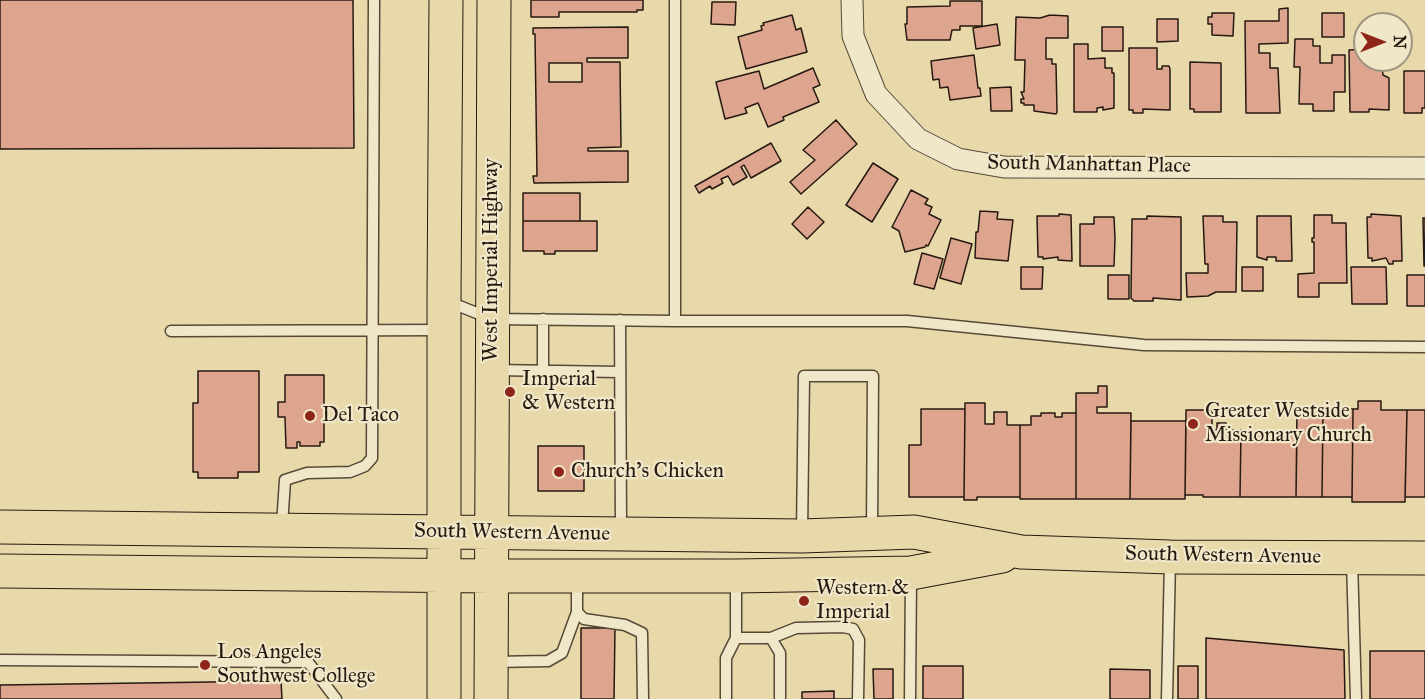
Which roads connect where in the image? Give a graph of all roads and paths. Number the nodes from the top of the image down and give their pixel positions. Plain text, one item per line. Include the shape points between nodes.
1 (374, 0) edge
2 (446, 0) edge
3 (494, 0) edge
4 (675, 0) edge
5 (852, 0) edge
6 (1425, 168) edge
7 (444, 314) junction
8 (492, 319) junction
9 (543, 319) junction
10 (620, 320) junction
11 (675, 321) junction
12 (372, 330) junction
13 (171, 331) dead end
14 (1425, 347) edge
15 (491, 370) junction
16 (543, 371) junction
17 (620, 372) junction
18 (0, 527) edge
19 (282, 531) junction
20 (444, 532) junction
21 (492, 532) junction
22 (872, 534) junction
23 (621, 535) junction
24 (802, 536) junction
25 (1021, 552) junction
26 (1170, 557) junction
27 (1352, 558) junction
28 (1425, 558) edge
29 (0, 571) edge
30 (911, 573) junction
31 (444, 575) junction
32 (490, 576) junction
33 (577, 576) junction
34 (736, 576) junction
35 (577, 612) junction
36 (736, 638) junction
37 (771, 638) junction
38 (0, 660) edge
39 (491, 662) junction
40 (336, 699) edge
41 (444, 699) edge
42 (491, 699) edge
43 (643, 699) edge
44 (726, 699) edge
45 (780, 699) edge
46 (858, 699) edge
47 (910, 699) edge
48 (1167, 699) edge
49 (1356, 699) edge

1 - 12 lane
2 - 7 main road
3 - 8 main road, West Imperial Highway
4 - 11 lane
5 - 6 street, South Manhattan Place via 852,36 876,94 918,139 958,159 1004,167
7 - 8 lane
7 - 12 lane
7 - 20 main road
8 - 9 lane
8 - 15 main road, West Imperial Highway
9 - 10 lane
9 - 16 lane
10 - 11 lane
10 - 17 lane
11 - 14 lane via 907,321 1144,345
12 - 13 lane
12 - 19 lane via 372,458 350,472 307,473 285,480
15 - 16 lane
15 - 21 main road, West Imperial Highway
16 - 17 lane
17 - 23 lane
18 - 19 main road, South Western Avenue
19 - 20 main road, South Western Avenue
20 - 21 main road, South Western Avenue
20 - 31 main road
21 - 23 main road, South Western Avenue
21 - 32 main road, West Imperial Highway
22 - 24 main road, South Western Avenue
22 - 24 lane via 873,376 804,376
22 - 25 main road, South Western Avenue via 914,532
23 - 24 main road, South Western Avenue
25 - 26 main road, South Western Avenue
25 - 30 main road, South Western Avenue
26 - 27 main road, South Western Avenue
26 - 48 lane
27 - 28 main road, South Western Avenue
27 - 49 lane
29 - 31 main road, South Western Avenue
30 - 34 main road, South Western Avenue
30 - 47 lane
31 - 32 main road, South Western Avenue
31 - 41 main road
32 - 33 main road, South Western Avenue
32 - 39 main road, West Imperial Highway
33 - 34 main road, South Western Avenue
33 - 35 lane
34 - 36 lane
35 - 39 lane via 562,652 548,661
35 - 43 lane via 584,619 625,625 642,633
36 - 37 lane
36 - 44 lane via 726,658
37 - 45 lane via 780,652
37 - 46 lane via 795,628 853,629 859,640
38 - 40 lane via 308,662
39 - 42 main road, West Imperial Highway

